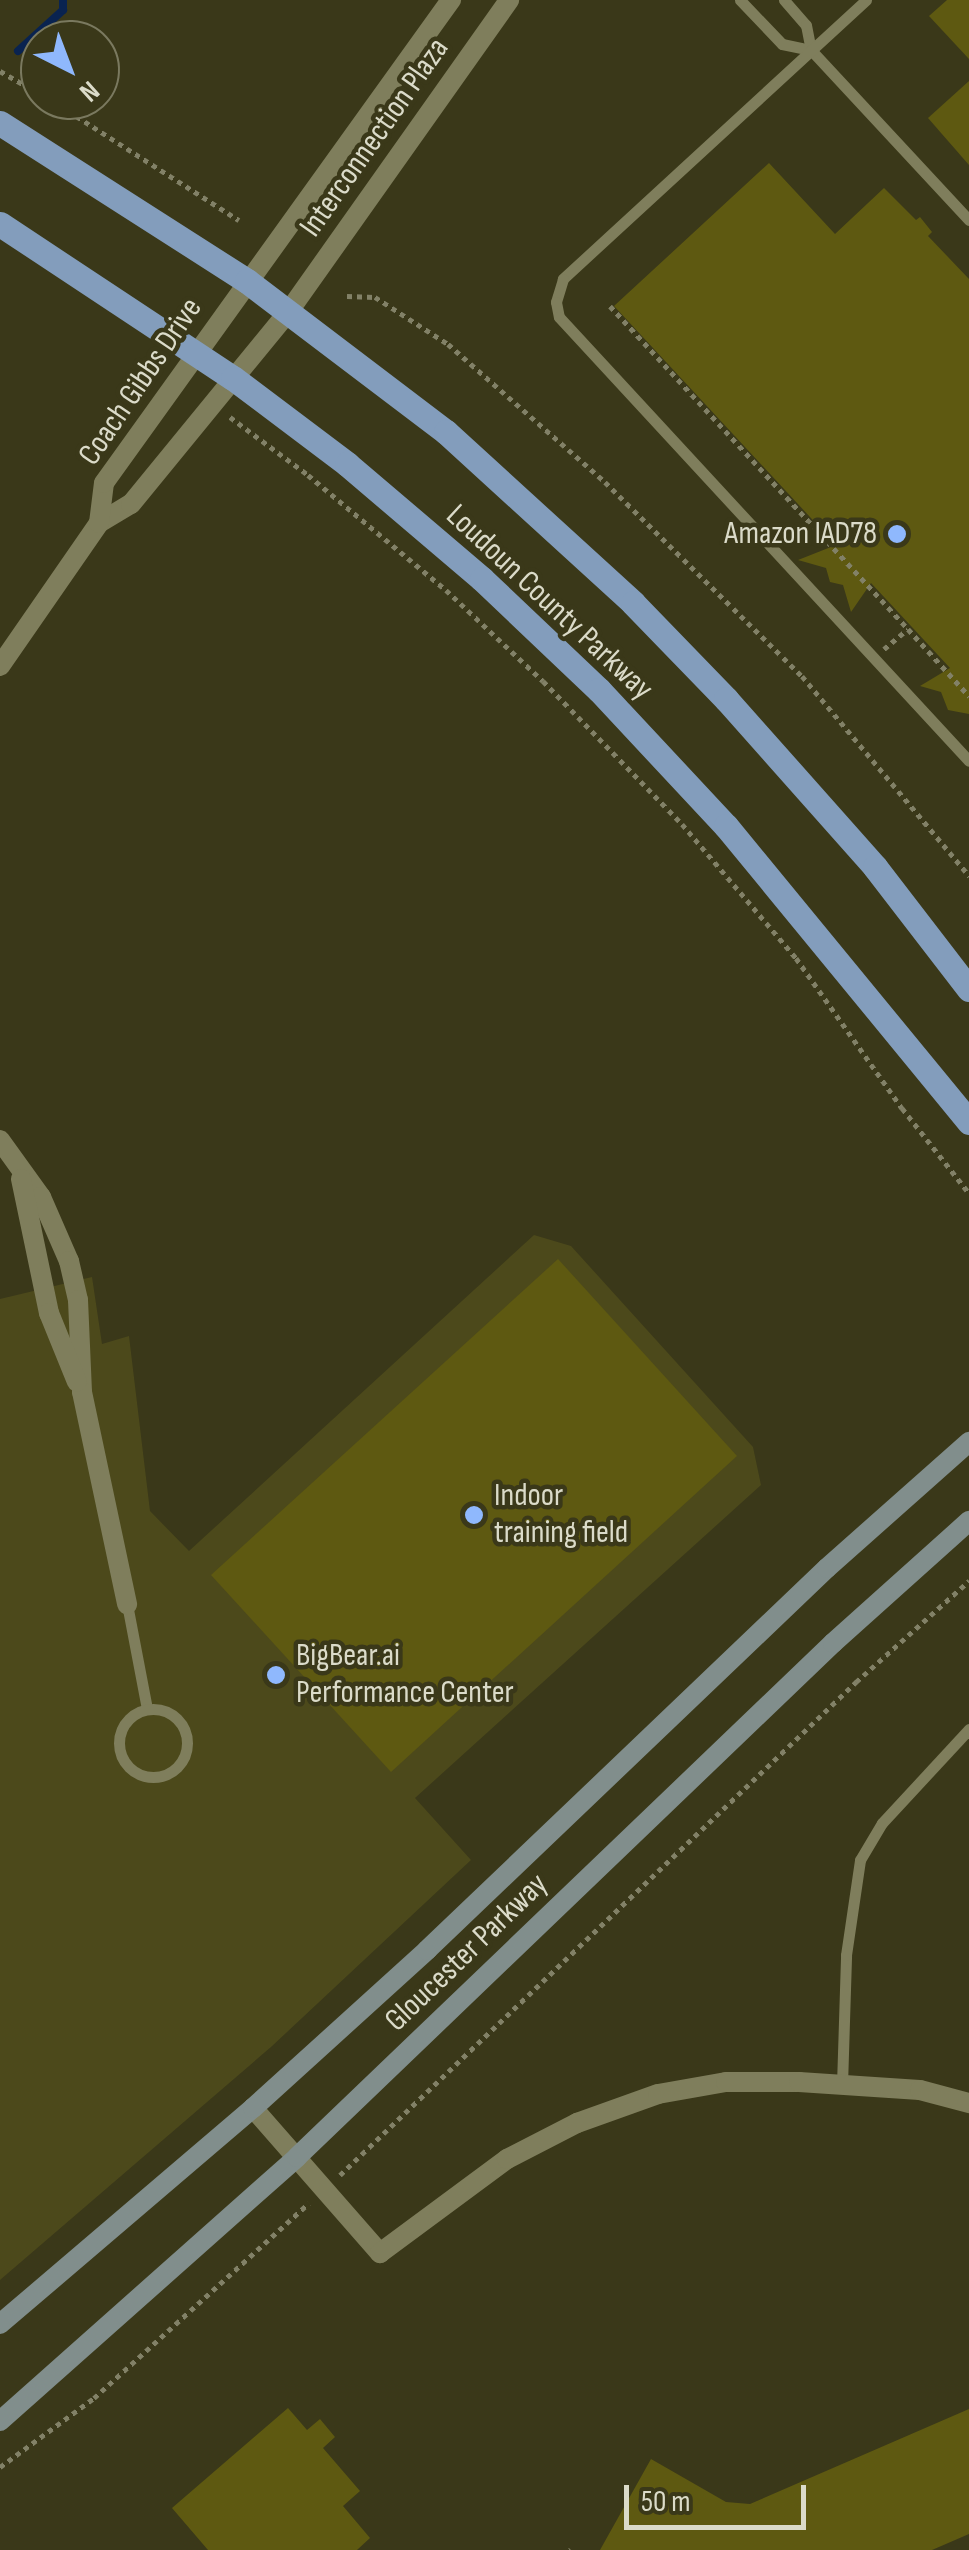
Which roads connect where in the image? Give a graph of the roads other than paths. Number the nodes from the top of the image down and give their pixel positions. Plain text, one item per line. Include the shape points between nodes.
1 (450, 0) edge
2 (509, 0) edge
3 (740, 0) edge
4 (784, 0) edge
5 (866, 0) edge
6 (812, 50) junction
7 (0, 123) edge
8 (969, 220) edge
9 (0, 224) edge
10 (247, 281) junction
11 (290, 311) junction
12 (195, 352) junction
13 (233, 378) junction
14 (99, 523) junction
15 (0, 666) edge
16 (969, 760) edge
17 (969, 990) edge
18 (969, 1122) edge
19 (0, 1140) edge
20 (17, 1163) junction
21 (82, 1392) junction
22 (969, 1442) edge
23 (969, 1522) edge
24 (127, 1604) joint
25 (147, 1709) junction
26 (969, 1729) edge
27 (842, 2085) junction
28 (969, 2103) edge
29 (252, 2108) junction
30 (297, 2157) junction
31 (0, 2324) edge
32 (0, 2421) edge

1 - 10 street, Interconnection Plaza
2 - 11 street, Interconnection Plaza
3 - 6 lane via 782,44
4 - 6 lane via 806,25
5 - 6 lane
6 - 8 lane
6 - 16 lane via 563,279 556,302 560,316
7 - 10 main road, Loudoun County Parkway
9 - 12 main road, Loudoun County Parkway
10 - 11 main road, Loudoun County Parkway
10 - 12 street, Coach Gibbs Drive
11 - 13 street, Coach Gibbs Drive
11 - 17 main road, Loudoun County Parkway via 446,432 633,603 808,788
12 - 13 main road, Loudoun County Parkway
12 - 14 street, Coach Gibbs Drive via 104,483
13 - 14 street, Coach Gibbs Drive via 131,504
13 - 18 main road, Loudoun County Parkway via 468,567 598,690 786,894
14 - 15 street, Coach Gibbs Drive
19 - 20 street
20 - 21 street via 50,1313
20 - 21 street via 69,1260 78,1300
21 - 24 street
22 - 29 main road, Gloucester Parkway
23 - 30 main road, Gloucester Parkway via 833,1643
24 - 25 lane
25 - 25 lane via 125,1722 118,1748 134,1773 164,1776 184,1758 186,1732 171,1713
26 - 27 lane via 882,1824 860,1860 846,1956
27 - 28 street via 920,2090
27 - 30 street via 726,2082 642,2100 507,2158 380,2253
29 - 30 street
29 - 31 main road, Gloucester Parkway
30 - 32 main road, Gloucester Parkway

